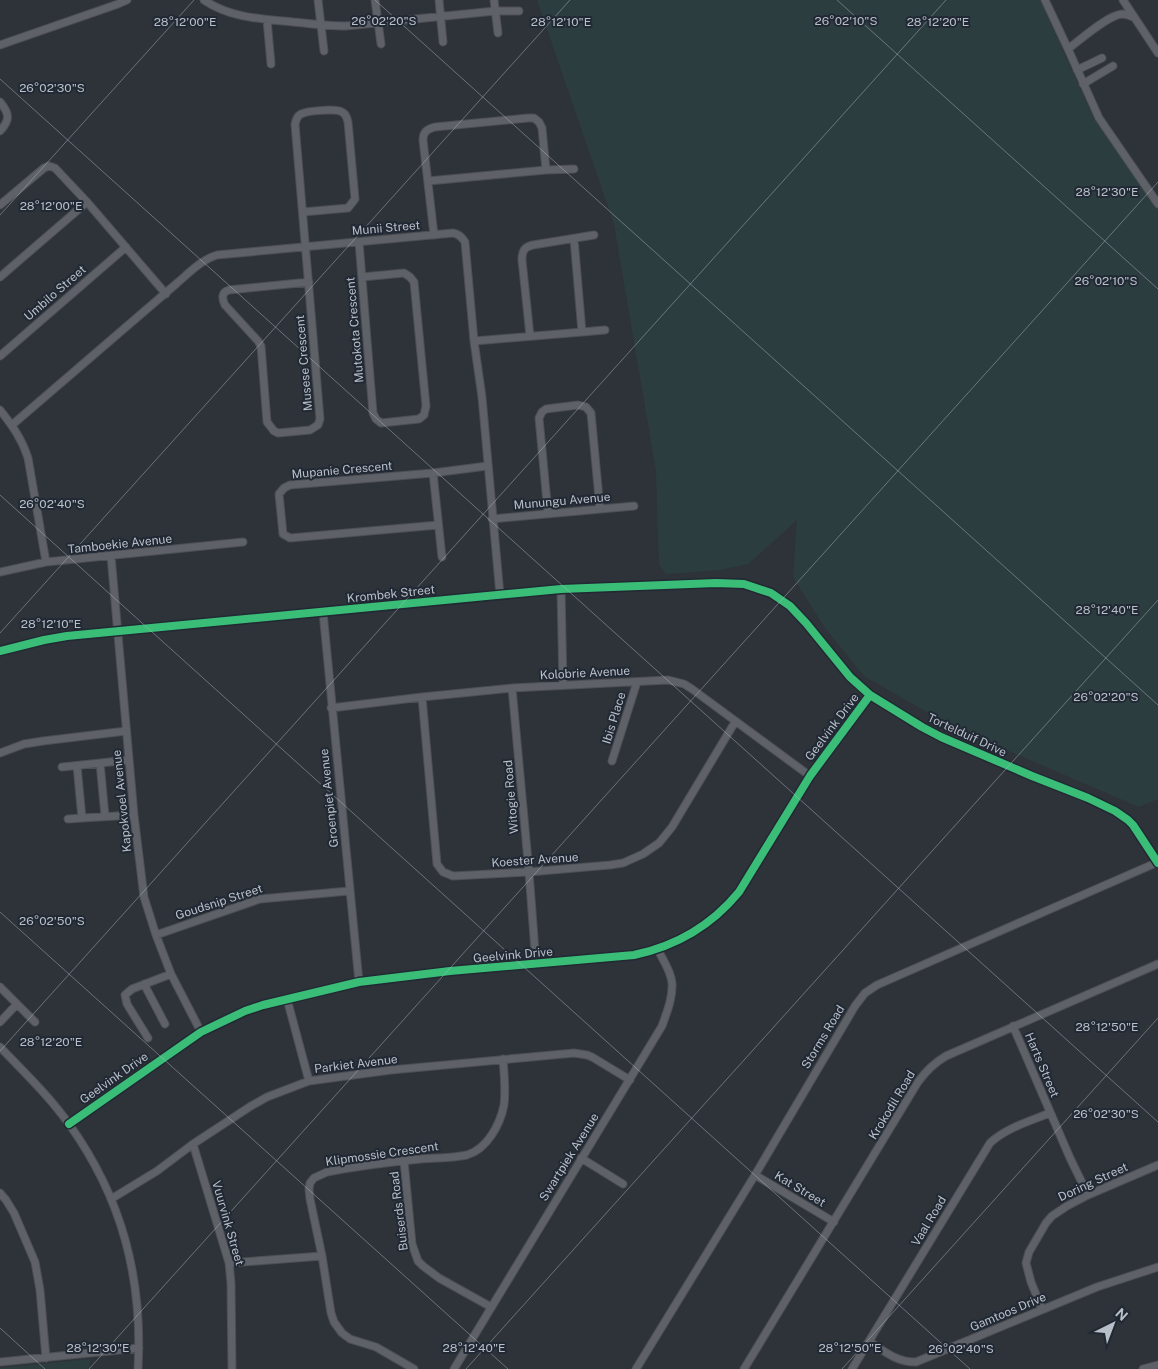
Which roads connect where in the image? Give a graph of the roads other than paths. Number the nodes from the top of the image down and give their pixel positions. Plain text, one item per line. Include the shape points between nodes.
1 (127, 0) edge
2 (204, 0) edge
3 (318, 0) edge
4 (375, 0) edge
5 (439, 0) edge
6 (494, 0) edge
7 (1045, 0) edge
8 (1123, 0) edge
9 (495, 10) junction
10 (520, 11) dead end
11 (441, 16) junction
12 (1133, 16) junction
13 (267, 20) junction
14 (378, 22) junction
15 (321, 25) junction
16 (498, 33) dead end
17 (443, 42) dead end
18 (381, 44) dead end
19 (0, 45) edge
20 (1068, 48) junction
21 (324, 51) dead end
22 (1158, 53) edge
23 (1102, 58) dead end
24 (271, 64) dead end
25 (1113, 66) dead end
26 (1077, 70) junction
27 (1083, 84) junction
28 (0, 102) edge
29 (0, 131) edge
30 (574, 169) dead end
31 (546, 170) junction
32 (428, 182) junction
33 (86, 202) junction
34 (1158, 204) edge
35 (0, 205) edge
36 (303, 212) junction
37 (434, 235) junction
38 (594, 235) dead end
39 (574, 239) junction
40 (359, 242) junction
41 (306, 246) junction
42 (126, 247) junction
43 (0, 277) edge
44 (362, 277) junction
45 (309, 282) junction
46 (166, 294) junction
47 (605, 330) dead end
48 (582, 332) junction
49 (530, 336) junction
50 (474, 341) junction
51 (0, 356) edge
52 (0, 410) edge
53 (12, 425) junction
54 (487, 466) junction
55 (432, 473) junction
56 (634, 506) dead end
57 (600, 509) junction
58 (548, 513) junction
59 (492, 519) junction
60 (438, 524) junction
61 (243, 542) dead end
62 (111, 556) junction
63 (442, 556) dead end
64 (46, 562) junction
65 (0, 572) edge
66 (561, 589) junction
67 (500, 595) junction
68 (783, 601) joint
69 (323, 612) junction
70 (118, 632) junction
71 (0, 651) edge
72 (637, 682) junction
73 (563, 685) junction
74 (512, 688) junction
75 (870, 695) junction
76 (422, 697) junction
77 (331, 708) junction
78 (735, 722) junction
79 (126, 731) junction
80 (0, 753) edge
81 (129, 760) junction
82 (612, 761) dead end
83 (100, 763) junction
84 (77, 766) junction
85 (62, 767) dead end
86 (810, 776) junction
87 (134, 814) junction
88 (105, 816) junction
89 (82, 818) junction
90 (68, 819) dead end
91 (1158, 862) edge
92 (529, 872) junction
93 (349, 891) junction
94 (156, 935) junction
95 (658, 950) junction
96 (536, 964) junction
97 (1158, 964) edge
98 (171, 974) junction
99 (359, 982) junction
100 (144, 984) junction
101 (0, 987) edge
102 (287, 999) junction
103 (17, 1004) junction
104 (0, 1022) edge
105 (35, 1022) dead end
106 (164, 1024) dead end
107 (1013, 1026) junction
108 (200, 1032) junction
109 (148, 1038) dead end
110 (0, 1047) edge
111 (503, 1059) junction
112 (630, 1080) junction
113 (309, 1081) junction
114 (1050, 1113) junction
115 (69, 1124) junction
116 (193, 1144) junction
117 (581, 1158) junction
118 (404, 1161) junction
119 (1158, 1165) edge
120 (755, 1175) junction
121 (623, 1184) dead end
122 (0, 1193) edge
123 (1088, 1195) junction
124 (111, 1199) junction
125 (834, 1222) junction
126 (322, 1256) junction
127 (229, 1263) junction
128 (1158, 1267) edge
129 (491, 1307) junction
130 (1042, 1309) junction
131 (870, 1342) junction
132 (139, 1348) junction
133 (46, 1358) junction
134 (0, 1362) edge
135 (1158, 1364) edge
136 (138, 1369) edge
137 (232, 1369) edge
138 (414, 1369) edge
139 (454, 1369) edge
140 (636, 1369) edge
141 (744, 1369) edge
142 (852, 1369) edge
143 (1143, 1369) edge

1 - 19 street
2 - 13 street via 216,8
3 - 15 street
4 - 14 street
5 - 11 street
6 - 9 street
7 - 20 street
8 - 12 street
9 - 10 street
9 - 11 street
9 - 16 street
11 - 14 street
11 - 17 street
12 - 20 street via 1114,16
12 - 22 street
13 - 15 street
13 - 24 street
14 - 15 street
14 - 18 street
15 - 21 street
20 - 26 street
23 - 26 street
25 - 27 street
26 - 27 street
27 - 34 street via 1099,118
28 - 29 street via 8,116
30 - 31 street
31 - 32 street
31 - 32 street via 542,128 537,120 477,122 426,131 423,140
32 - 37 street
33 - 35 street via 53,167 46,166
33 - 42 street
33 - 43 street
36 - 36 street, Musese Crescent via 296,121 304,113 340,111 348,122 355,199 348,208
36 - 41 street, Musese Crescent
37 - 40 street, Munii Street
37 - 50 street, Munii Street via 456,233 465,242
38 - 39 street
39 - 48 street
39 - 49 street via 533,245 522,252
40 - 41 street, Munii Street
40 - 44 street, Mutokota Crescent
41 - 45 street, Musese Crescent
41 - 46 street, Munii Street via 218,255 195,268
42 - 46 street
42 - 51 street, Umbilo Street
44 - 44 street, Mutokota Crescent via 404,273 414,282 426,406 422,418 384,423 374,416
45 - 45 street, Musese Crescent via 319,422 310,430 278,433 267,422 261,346 222,299 229,290
46 - 53 street, Munii Street
47 - 48 street
48 - 49 street
49 - 50 street
50 - 54 street, Munii Street
52 - 53 street
53 - 64 street via 28,458
54 - 55 street, Mupanie Crescent
54 - 59 street, Munii Street
55 - 60 street
55 - 60 street, Mupanie Crescent via 290,485 281,491 279,499 283,534 290,538
56 - 57 street, Munungu Avenue
57 - 58 street, Munungu Avenue
57 - 58 street via 591,413 578,405 546,409 539,418
58 - 59 street, Munungu Avenue
59 - 67 street, Munii Street
60 - 63 street
61 - 62 street, Tamboekie Avenue
62 - 64 street, Tamboekie Avenue
62 - 70 street, Kapokvoel Avenue
64 - 65 street, Tamboekie Avenue
66 - 67 street, Krombek Street
66 - 68 street, Krombek Street via 729,583 763,590
66 - 73 street
67 - 69 street, Krombek Street
68 - 75 street, Tortelduif Drive
69 - 70 street, Krombek Street
69 - 77 street, Groenpiet Avenue
70 - 71 street, Krombek Street via 51,639
70 - 79 street, Kapokvoel Avenue
72 - 73 street, Kolobrie Avenue
72 - 78 street, Kolobrie Avenue via 668,680 684,684
72 - 82 street, Ibis Place
73 - 74 street, Kolobrie Avenue
74 - 76 street, Kolobrie Avenue
74 - 92 street, Witogie Road
75 - 86 street, Geelvink Drive
75 - 91 street, Tortelduif Drive via 941,737 1115,811 1133,825
76 - 77 street, Kolobrie Avenue
76 - 92 street, Koester Avenue via 437,864 446,874 458,876
77 - 93 street, Groenpiet Avenue
78 - 86 street, Kolobrie Avenue
78 - 92 street, Koester Avenue via 672,827 651,849 623,863
79 - 80 street via 24,744
79 - 81 street, Kapokvoel Avenue
81 - 83 street
81 - 87 street, Kapokvoel Avenue
83 - 84 street
83 - 88 street
84 - 85 street
84 - 89 street
86 - 95 street, Geelvink Drive via 730,903 699,930
87 - 88 street
87 - 94 street, Kapokvoel Avenue via 144,897
88 - 89 street
89 - 90 street
91 - 120 street, Storms Road via 870,989 855,1006
92 - 96 street, Witogie Road
93 - 94 street, Goudsnip Street via 260,899
93 - 99 street, Groenpiet Avenue
94 - 98 street, Kapokvoel Avenue
95 - 96 street, Geelvink Drive via 620,957
95 - 112 street, Swartpiek Avenue via 672,982 670,997 662,1026
96 - 99 street, Geelvink Drive
97 - 107 street, Krokodil Road
98 - 100 street
98 - 108 street, Kapokvoel Avenue
99 - 102 street, Geelvink Drive
100 - 106 street
100 - 109 street via 129,990 125,998
101 - 103 street
102 - 108 street, Geelvink Drive via 250,1009
102 - 113 street
103 - 104 street
103 - 105 street
107 - 114 street, Harts Street
107 - 125 street, Krokodil Road via 932,1064
108 - 115 street, Geelvink Drive
110 - 115 street
111 - 112 street, Parkiet Avenue via 580,1053
111 - 113 street, Parkiet Avenue
111 - 118 street, Klipmossie Crescent via 504,1104 486,1143 463,1156
112 - 117 street, Swartpiek Avenue
113 - 116 street, Parkiet Avenue via 250,1106
114 - 123 street, Harts Street
114 - 131 street, Vaal Road via 1009,1130 990,1143
115 - 124 street via 95,1165
116 - 124 street, Parkiet Avenue
116 - 127 street, Vuurvink Street
117 - 121 street
117 - 129 street, Swartpiek Avenue
118 - 126 street, Klipmossie Crescent via 327,1172 314,1178 310,1183 310,1199
118 - 129 street, Buiserds Road via 412,1244 418,1261 439,1278
119 - 123 street, Doring Street
120 - 125 street, Kat Street
120 - 140 street, Storms Road
122 - 133 street via 14,1213 36,1267
123 - 130 street, Doring Street via 1052,1216 1029,1252 1027,1270
124 - 132 street via 133,1270
125 - 141 street, Krokodil Road
126 - 127 street
126 - 138 street, Klipmossie Crescent via 330,1313 338,1328 350,1339 376,1347
127 - 137 street, Vuurvink Street
128 - 130 street, Gamtoos Drive
129 - 139 street, Swartpiek Avenue
130 - 131 street, Gamtoos Drive via 916,1362 895,1358
131 - 142 street, Vaal Road
132 - 133 street
132 - 136 street
133 - 134 street
135 - 143 street

